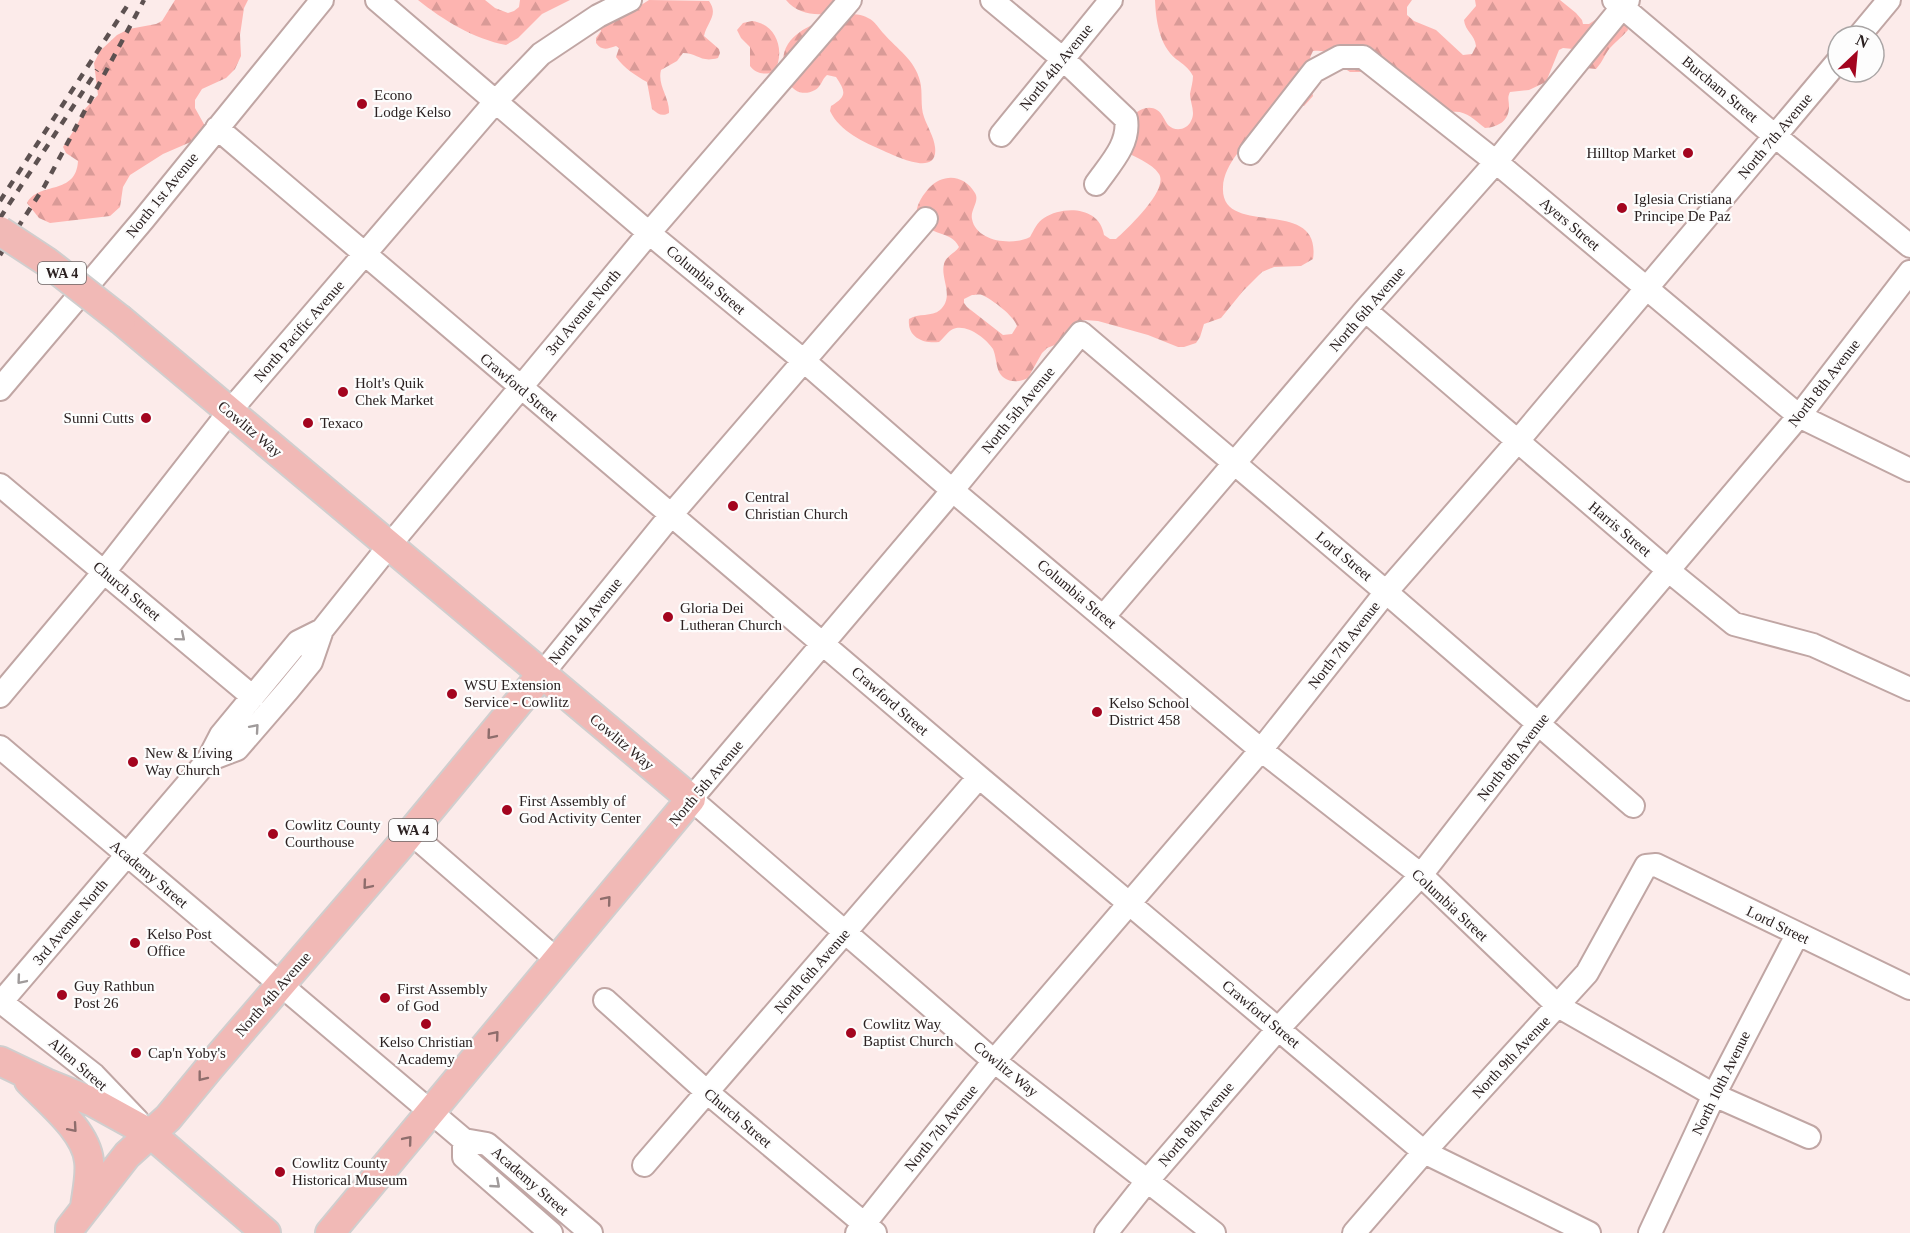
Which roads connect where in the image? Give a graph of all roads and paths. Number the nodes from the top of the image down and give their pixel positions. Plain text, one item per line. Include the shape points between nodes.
1 (322, 0) edge
2 (377, 0) edge
3 (630, 0) edge
4 (850, 0) edge
5 (993, 0) edge
6 (1111, 0) edge
7 (1889, 0) edge
8 (1621, 2) edge
9 (1869, 24) edge
10 (1063, 59) junction
11 (1826, 75) edge
12 (496, 101) junction
13 (217, 128) junction
14 (1001, 135) dead end
15 (1775, 136) junction
16 (1250, 153) dead end
17 (1496, 162) junction
18 (1096, 184) dead end
19 (926, 219) dead end
20 (0, 231) edge
21 (649, 233) junction
22 (1910, 246) edge
23 (364, 256) junction
24 (1910, 272) edge
25 (1646, 289) junction
26 (1365, 310) junction
27 (1082, 333) joint
28 (804, 361) junction
29 (520, 388) junction
30 (0, 389) edge
31 (229, 411) junction
32 (1799, 416) junction
33 (1517, 442) junction
34 (1235, 464) junction
35 (1910, 470) edge
36 (0, 485) edge
37 (952, 490) junction
38 (671, 515) junction
39 (389, 546) junction
40 (1669, 571) junction
41 (104, 572) junction
42 (1386, 592) junction
43 (1104, 616) junction
44 (322, 630) junction
45 (823, 643) junction
46 (542, 674) junction
47 (1910, 689) edge
48 (0, 696) edge
49 (252, 697) junction
50 (1538, 724) junction
51 (0, 747) edge
52 (1261, 750) junction
53 (208, 760) junction
54 (979, 777) junction
55 (691, 799) junction
56 (1633, 806) dead end
57 (411, 832) junction
58 (126, 855) junction
59 (1646, 866) joint
60 (1421, 875) junction
61 (1130, 903) junction
62 (845, 932) junction
63 (1797, 934) junction
64 (557, 960) junction
65 (282, 985) junction
66 (1910, 988) edge
67 (606, 1000) dead end
68 (1, 1001) edge
69 (1558, 1006) junction
70 (1278, 1029) junction
71 (994, 1061) junction
72 (9, 1065) edge
73 (707, 1092) junction
74 (1714, 1095) junction
75 (431, 1112) junction
76 (151, 1134) junction
77 (1809, 1137) dead end
78 (464, 1140) junction
79 (1424, 1152) junction
80 (644, 1165) dead end
81 (1148, 1180) junction
82 (73, 1226) edge
83 (865, 1230) edge
84 (266, 1233) edge
85 (330, 1233) edge
86 (551, 1233) edge
87 (591, 1233) edge
88 (1106, 1233) edge
89 (1214, 1233) edge
90 (1354, 1233) edge
91 (1589, 1233) edge
92 (1650, 1233) edge

1 - 13 street, North 1st Avenue
2 - 12 street, Columbia Street
3 - 12 street, North Pacific Avenue via 541,54
4 - 21 street, 3rd Avenue North
5 - 10 street
6 - 10 street, North 4th Avenue
7 - 9 street
8 - 15 street, Burcham Street
8 - 17 street, North 6th Avenue
10 - 14 street, North 4th Avenue
10 - 18 street via 1126,119 1124,143
11 - 15 street, North 7th Avenue
12 - 21 street, Columbia Street
12 - 23 street, North Pacific Avenue
13 - 23 street, Crawford Street
13 - 30 street, North 1st Avenue
15 - 22 street, Burcham Street
15 - 25 street, North 7th Avenue
16 - 17 street, Ayers Street via 1314,71 1340,57 1363,57
17 - 25 street, Ayers Street
17 - 26 street, North 6th Avenue
19 - 28 street, North 4th Avenue
20 - 31 main road, Cowlitz Way / WA 4, bridge via 121,320
21 - 28 street, Columbia Street
21 - 29 street, 3rd Avenue North
23 - 29 street, Crawford Street
23 - 31 street, North Pacific Avenue
24 - 32 street, North 8th Avenue
25 - 32 street, Ayers Street
25 - 33 street, North 7th Avenue
26 - 33 street, Harris Street
26 - 34 street, North 6th Avenue
27 - 34 street, Lord Street
27 - 37 street, North 5th Avenue
28 - 37 street, Columbia Street
28 - 38 street, North 4th Avenue
29 - 38 street, Crawford Street
29 - 39 street, 3rd Avenue North
31 - 39 main road, Cowlitz Way / WA 4
31 - 41 street, North Pacific Avenue
32 - 35 street, Ayers Street
32 - 40 street, North 8th Avenue
33 - 40 street, Harris Street
33 - 42 street, North 7th Avenue
34 - 42 street, Lord Street
34 - 43 street, North 6th Avenue
36 - 41 street, Church Street
37 - 43 street, Columbia Street
37 - 45 street, North 5th Avenue
38 - 45 street, Crawford Street
38 - 46 street, North 4th Avenue
39 - 44 street, 3rd Avenue North
39 - 46 main road, Cowlitz Way / WA 4
40 - 47 street, Harris Street via 1734,624 1813,645
40 - 50 street, North 8th Avenue
41 - 48 street, North Pacific Avenue
41 -> 49 street, Church Street
42 - 50 street, Lord Street
42 - 52 street, North 7th Avenue
43 - 52 street, Columbia Street
44 - 49 street, 3rd Avenue North via 298,642
53 -> 44 street, 3rd Avenue North via 237,749 311,662
45 - 54 street, Crawford Street
45 - 55 street, North 5th Avenue
46 - 55 main road, Cowlitz Way / WA 4
46 -> 57 main road, North 4th Avenue / WA 4
49 - 53 street, 3rd Avenue North via 221,735
50 - 56 street, Lord Street
50 - 60 street, North 8th Avenue
51 - 58 street, Academy Street
52 - 60 street, Columbia Street
52 - 61 street, North 7th Avenue
53 - 58 street, 3rd Avenue North
54 - 61 street, Crawford Street
54 - 62 street, North 6th Avenue
55 - 62 street, Cowlitz Way
64 -> 55 main road, North 5th Avenue
57 - 64 street
57 -> 65 main road, North 4th Avenue / WA 4
58 - 65 street, Academy Street
58 -> 68 street, 3rd Avenue North
59 - 63 street, Lord Street via 1656,865
59 - 69 street, North 9th Avenue via 1587,973
60 - 69 street, Columbia Street
60 - 70 street, North 8th Avenue
61 - 70 street, Crawford Street
61 - 71 street, North 7th Avenue
62 - 71 street, Cowlitz Way
62 - 73 street, North 6th Avenue
63 - 66 street, Lord Street
63 - 74 street, North 10th Avenue
75 -> 64 main road, North 5th Avenue
65 - 75 street, Academy Street
65 -> 76 main road, North 4th Avenue / WA 4
67 - 73 street, Church Street
68 - 76 street, Allen Street via 94,1075
69 - 74 street, Columbia Street
69 - 79 street, North 9th Avenue
70 - 79 street, Crawford Street
70 - 81 street, North 8th Avenue
71 - 81 street, Cowlitz Way
71 - 83 street, North 7th Avenue
72 - 76 main road, Allen Street via 93,1102
72 -> 82 main road via 75,1129 87,1148 90,1162
73 - 80 street, North 6th Avenue
73 - 83 street, Church Street
74 - 77 street, Columbia Street
74 - 92 street, North 10th Avenue
75 - 78 street, Academy Street
85 -> 75 main road, North 5th Avenue
76 - 82 main road, North 4th Avenue via 127,1155
76 - 84 main road, Allen Street
78 -> 86 street, Academy Street via 464,1157
78 - 87 street, Academy Street via 487,1144
79 - 90 street, North 9th Avenue
79 - 91 street, Crawford Street
81 - 88 street, North 8th Avenue
81 - 89 street, Cowlitz Way

